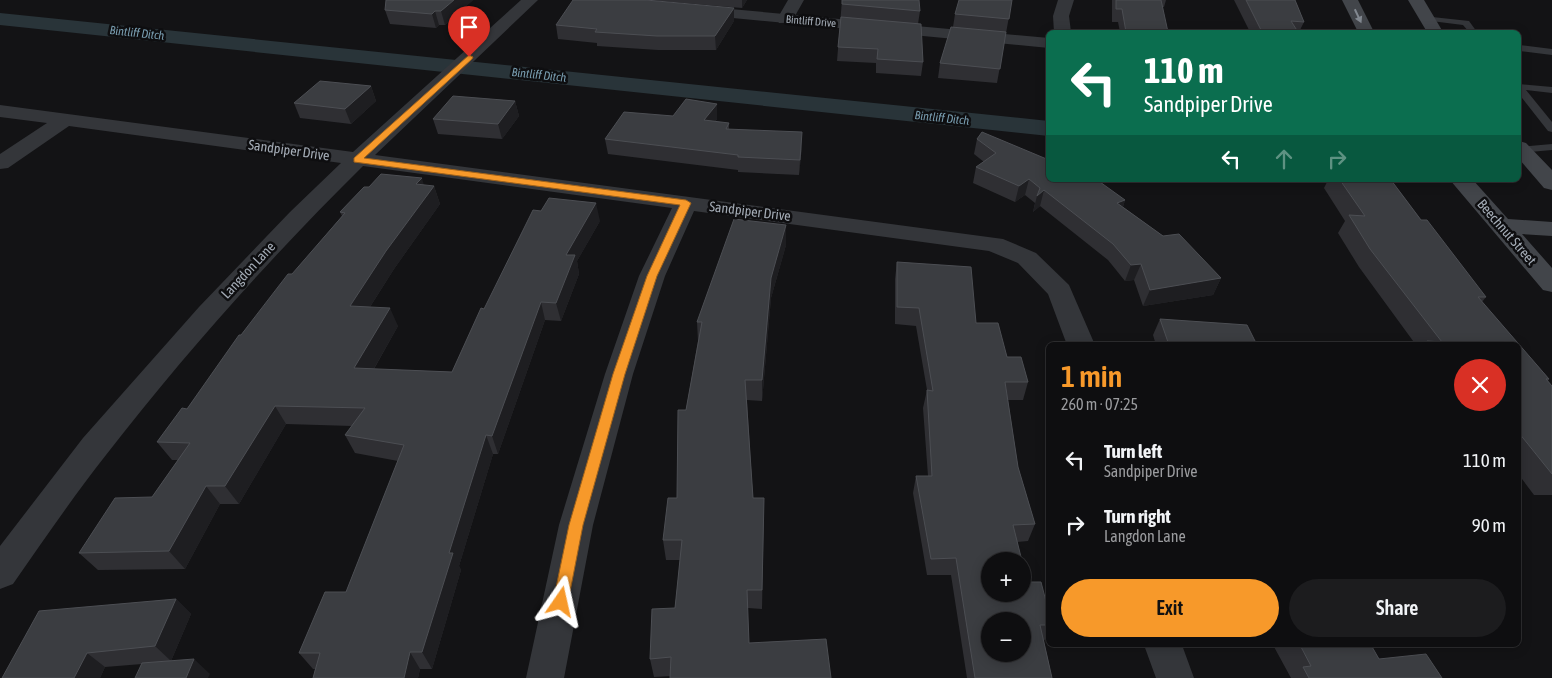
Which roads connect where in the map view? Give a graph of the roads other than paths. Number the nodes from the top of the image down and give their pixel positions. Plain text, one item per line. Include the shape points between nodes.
1 (530, 0) edge
2 (796, 0) edge
3 (1066, 0) edge
4 (1350, 0) edge
5 (1416, 0) edge
6 (679, 10) edge
7 (785, 19) junction
8 (1431, 25) edge
9 (1064, 30) edge
10 (1365, 30) edge
11 (1471, 30) edge
12 (1046, 43) edge
13 (1521, 48) edge
14 (1552, 52) edge
15 (1521, 88) edge
16 (1521, 90) edge
17 (1552, 90) edge
18 (0, 111) edge
19 (67, 119) junction
20 (1552, 129) edge
21 (1552, 147) edge
22 (1521, 148) edge
23 (1521, 149) edge
24 (357, 160) junction
25 (0, 163) edge
26 (1463, 182) edge
27 (1552, 183) edge
28 (686, 203) junction
29 (1501, 226) junction
30 (1552, 229) edge
31 (1552, 284) edge
32 (1080, 342) edge
33 (0, 573) edge
34 (1164, 647) edge
35 (545, 678) edge
36 (1175, 678) edge

1 - 24 street, Langdon Lane
2 - 7 street
3 - 9 street via 1062,16
4 -> 10 main road
5 - 8 main road
6 - 7 street, Bintliff Drive
7 - 12 street, Bintliff Drive
8 - 11 lane via 1466,23
13 - 14 lane
15 - 17 lane
16 - 20 lane
18 - 19 street, Sandpiper Drive
19 - 24 street, Sandpiper Drive
19 - 25 street
21 - 22 lane
23 - 27 main road
24 - 28 street, Sandpiper Drive
24 - 33 street, Langdon Lane via 298,217 208,313 94,447
26 - 29 main road, Beechnut Street
28 - 32 street, Sandpiper Drive via 994,244 1028,258 1060,291
28 - 35 street via 652,276 619,374 576,525
29 - 30 main road
29 - 31 main road, Beechnut Street
34 - 36 street

